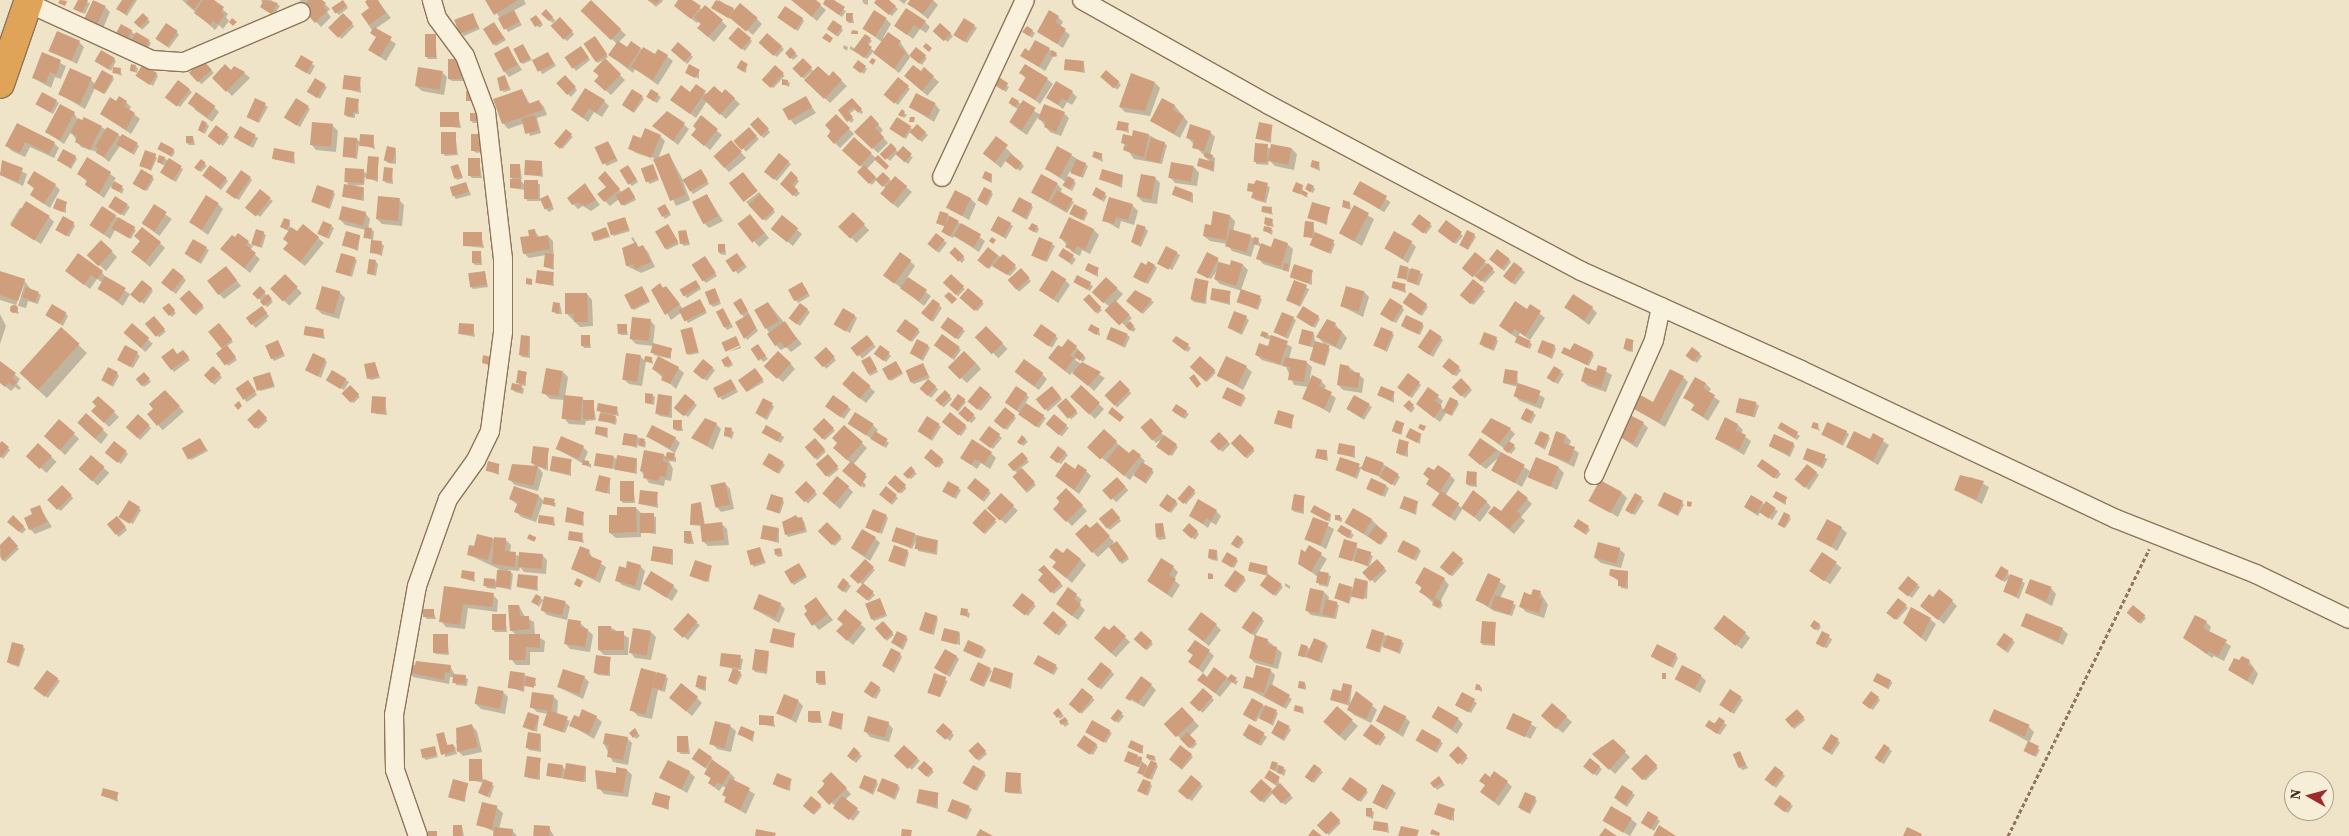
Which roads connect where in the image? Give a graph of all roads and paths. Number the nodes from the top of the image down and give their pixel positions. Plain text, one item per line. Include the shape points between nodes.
1 (432, 0) edge
2 (1025, 0) edge
3 (1082, 0) edge
4 (28, 2) edge
5 (301, 12) dead end
6 (0, 84) edge
7 (942, 177) dead end
8 (1661, 307) junction
9 (1594, 475) dead end
10 (2156, 535) junction
11 (2349, 619) edge
12 (418, 836) edge
13 (2008, 836) edge

1 - 12 street via 437,18 465,56 486,112 503,259 503,332 490,431 476,460 448,499 417,586 394,715 395,770
2 - 7 street
3 - 8 street via 1252,96 1511,235 1580,271
4 - 5 street via 152,60 184,62
4 - 6 highway
8 - 9 street via 1654,340
8 - 10 street
10 - 11 street via 2256,574
10 - 13 path

